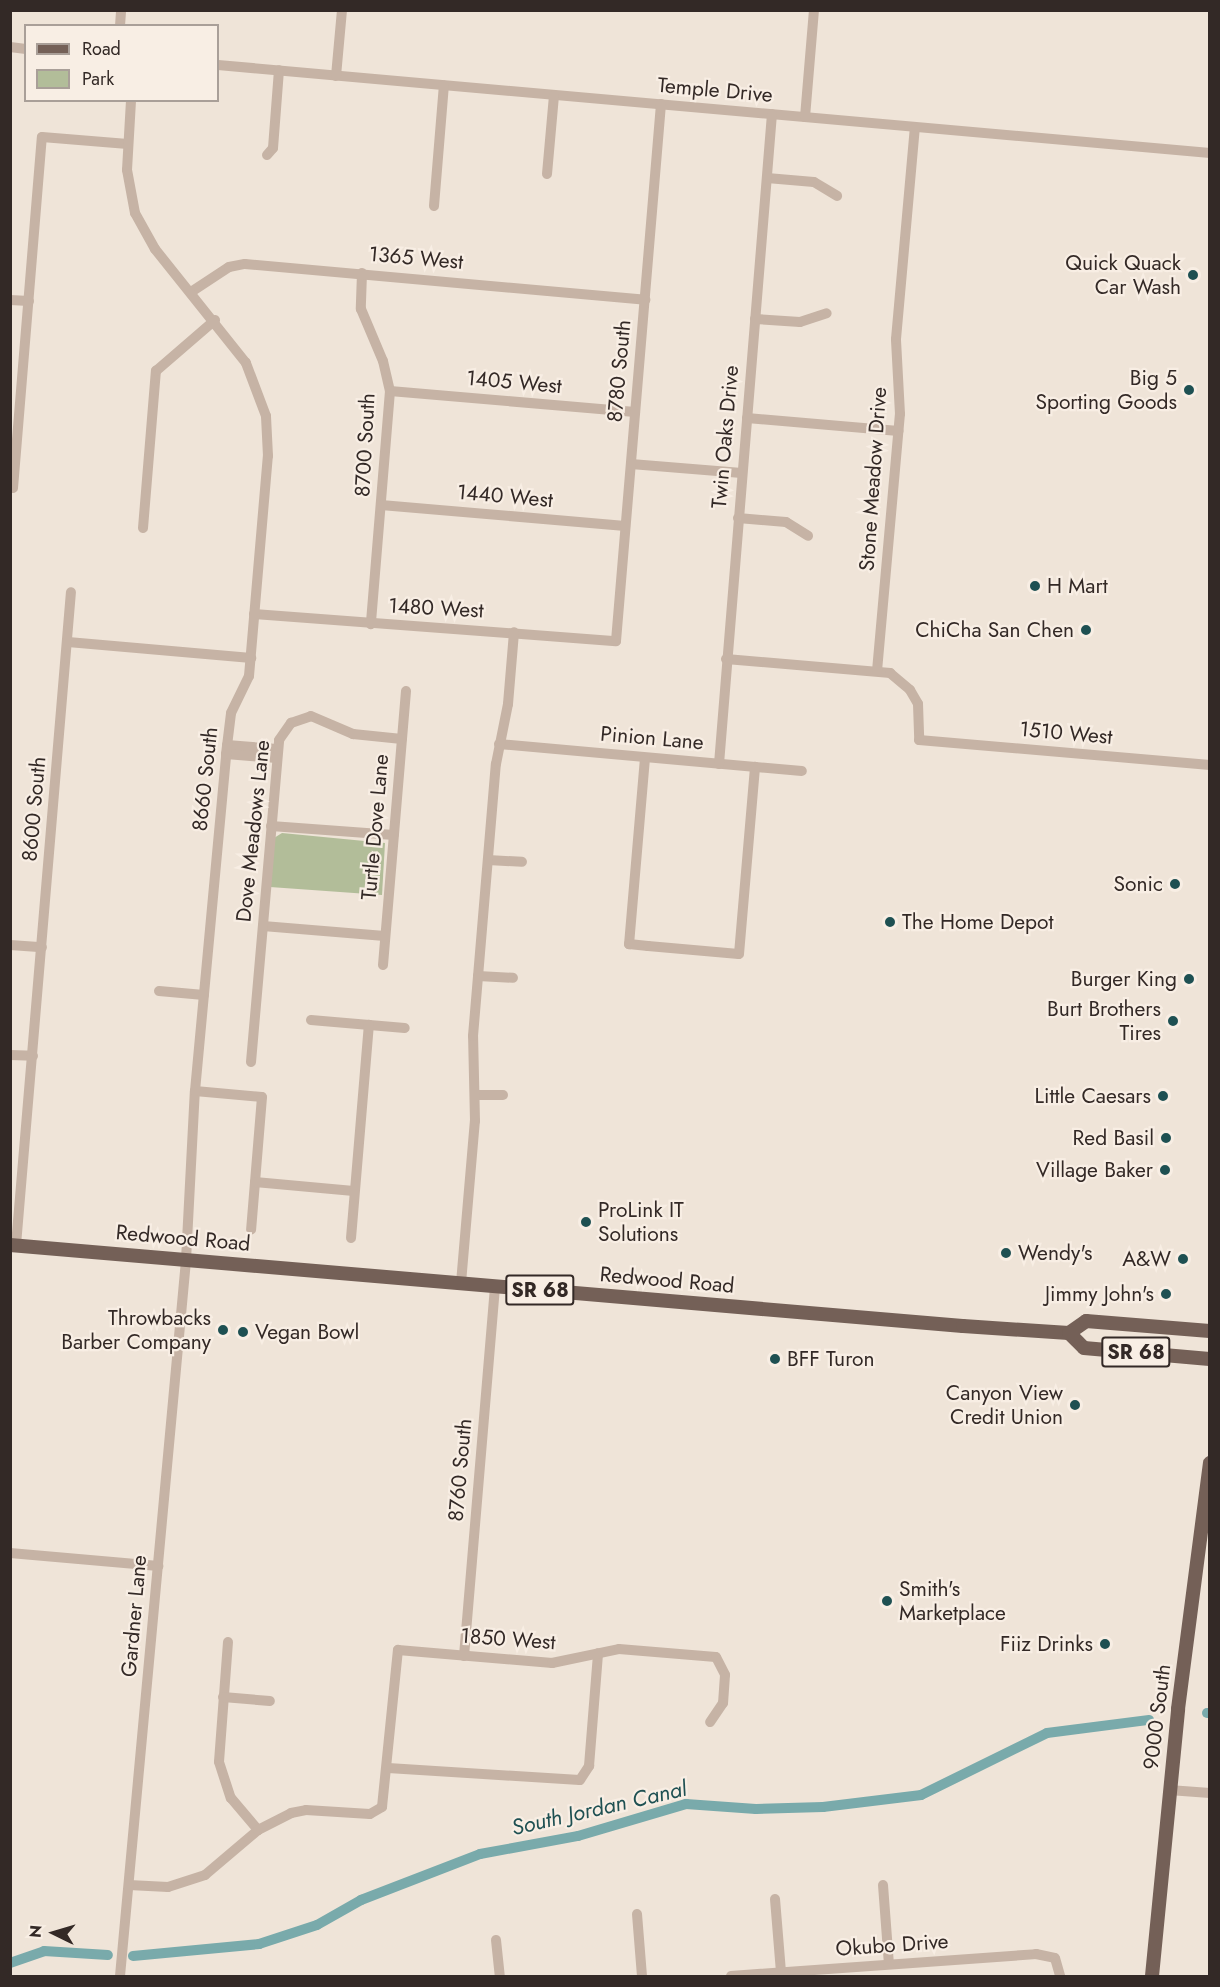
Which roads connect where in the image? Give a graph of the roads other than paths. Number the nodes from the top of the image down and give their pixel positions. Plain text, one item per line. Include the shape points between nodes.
1 (342, 10) edge
2 (814, 10) edge
3 (219, 65) edge
4 (279, 70) junction
5 (336, 76) junction
6 (444, 85) junction
7 (554, 95) junction
8 (131, 102) edge
9 (662, 104) junction
10 (772, 114) junction
11 (805, 117) junction
12 (915, 128) junction
13 (128, 144) junction
14 (1209, 153) edge
15 (267, 156) dead end
16 (547, 174) dead end
17 (767, 178) junction
18 (837, 196) dead end
19 (434, 206) dead end
20 (362, 273) junction
21 (191, 292) junction
22 (10, 300) edge
23 (645, 300) junction
24 (29, 301) junction
25 (827, 314) dead end
26 (755, 319) junction
27 (215, 320) junction
28 (390, 391) junction
29 (635, 412) junction
30 (747, 418) junction
31 (898, 431) junction
32 (631, 464) junction
33 (742, 473) junction
34 (13, 488) dead end
35 (381, 505) junction
36 (738, 518) junction
37 (625, 526) junction
38 (142, 528) dead end
39 (808, 536) dead end
40 (71, 592) dead end
41 (254, 614) junction
42 (371, 624) junction
43 (514, 632) junction
44 (616, 641) joint
45 (68, 642) junction
46 (251, 658) junction
47 (726, 658) junction
48 (877, 671) junction
49 (406, 691) dead end
50 (402, 739) junction
51 (499, 744) junction
52 (227, 749) junction
53 (277, 754) junction
54 (645, 758) junction
55 (719, 764) junction
56 (1209, 765) edge
57 (755, 767) junction
58 (802, 771) dead end
59 (271, 826) junction
60 (394, 835) junction
61 (488, 860) junction
62 (522, 862) dead end
63 (263, 926) junction
64 (385, 936) junction
65 (10, 945) edge
66 (42, 947) junction
67 (383, 966) dead end
68 (478, 976) junction
69 (513, 978) dead end
70 (159, 991) dead end
71 (204, 995) junction
72 (311, 1020) dead end
73 (369, 1025) junction
74 (405, 1028) dead end
75 (10, 1055) edge
76 (33, 1056) junction
77 (251, 1062) dead end
78 (195, 1091) junction
79 (476, 1095) junction
80 (503, 1095) dead end
81 (255, 1182) junction
82 (354, 1191) junction
83 (250, 1230) dead end
84 (351, 1238) dead end
85 (13, 1245) edge
86 (186, 1260) junction
87 (461, 1284) junction
88 (495, 1286) junction
89 (1209, 1331) edge
90 (1069, 1333) junction
91 (1209, 1359) edge
92 (1209, 1463) edge
93 (10, 1553) edge
94 (158, 1566) junction
95 (228, 1642) dead end
96 (598, 1653) junction
97 (464, 1656) junction
98 (223, 1696) junction
99 (270, 1701) dead end
100 (710, 1722) dead end
101 (388, 1768) junction
102 (1169, 1790) junction
103 (1209, 1793) edge
104 (258, 1830) junction
105 (883, 1885) dead end
106 (129, 1886) junction
107 (775, 1899) dead end
108 (638, 1914) dead end
109 (496, 1940) dead end
110 (889, 1964) junction
111 (781, 1972) junction
112 (120, 1977) edge
113 (500, 1977) edge
114 (642, 1977) edge
115 (731, 1977) edge
116 (1060, 1977) edge
117 (1152, 1977) edge

1 - 5 street
2 - 11 street
3 - 4 street, Temple Drive
4 - 5 street, Temple Drive
4 - 15 street via 273,148
5 - 6 street, Temple Drive
6 - 7 street, Temple Drive
6 - 19 street
7 - 9 street, Temple Drive
7 - 16 street
8 - 13 street, 8660 South
9 - 10 street, Temple Drive
9 - 23 street, 8780 South
10 - 11 street, Temple Drive
10 - 17 street, Twin Oaks Drive
11 - 12 street, Temple Drive
12 - 14 street, Temple Drive
12 - 31 street, Stone Meadow Drive via 896,339
13 - 21 street, 8660 South via 127,170 135,213 155,249
13 - 24 street via 42,137
17 - 18 street via 814,182
17 - 26 street, Twin Oaks Drive
20 - 21 street, 1365 West via 245,264 230,267
20 - 23 street, 1365 West
20 - 28 street, 8700 South via 361,309 383,361
21 - 27 street, 8660 South
22 - 24 street
23 - 29 street, 8780 South
24 - 34 street
25 - 26 street via 800,322
26 - 30 street, Twin Oaks Drive
27 - 38 street via 156,371
27 - 41 street, 8660 South via 246,363 266,416 268,456
28 - 29 street, 1405 West
28 - 35 street, 8700 South
29 - 32 street, 8780 South
30 - 31 street
30 - 33 street, Twin Oaks Drive
31 - 48 street, Stone Meadow Drive
32 - 33 street
32 - 37 street, 8780 South
33 - 36 street, Twin Oaks Drive
35 - 37 street, 1440 West
35 - 42 street, 8700 South
36 - 39 street via 786,522
36 - 47 street, Twin Oaks Drive
37 - 44 street, 8780 South
40 - 45 street, 8600 South
41 - 42 street, 1480 West
41 - 46 street, 8660 South
42 - 43 street, 1480 West
43 - 44 street, 1480 West
43 - 51 street via 508,704
45 - 46 street
45 - 66 street, 8600 South
46 - 52 street, 8660 South via 249,676 231,713
47 - 48 street
47 - 55 street, Twin Oaks Drive
48 - 56 street, 1510 West via 890,673 910,690 918,704 919,740
49 - 50 street, Turtle Dove Lane
50 - 53 street, Dove Meadows Lane via 353,734 311,716 291,723 284,731
50 - 60 street, Turtle Dove Lane
51 - 54 street, Pinion Lane
51 - 61 street
52 - 53 street
52 - 71 street, 8660 South
53 - 59 street, Dove Meadows Lane
54 - 55 street, Pinion Lane
54 - 57 street via 629,944 739,954
55 - 57 street, Pinion Lane
57 - 58 street, Pinion Lane
59 - 60 street
59 - 63 street, Dove Meadows Lane
60 - 64 street, Turtle Dove Lane
61 - 62 street
61 - 68 street
63 - 64 street
63 - 77 street, Dove Meadows Lane
64 - 67 street, Turtle Dove Lane
65 - 66 street
66 - 76 street, 8600 South
68 - 69 street
68 - 79 street via 472,1053
70 - 71 street
71 - 78 street, 8660 South
72 - 73 street
73 - 74 street
73 - 82 street
75 - 76 street
76 - 85 street, 8600 South
78 - 81 street via 262,1097
78 - 86 street, 8660 South
79 - 80 street
79 - 87 street
81 - 82 street
81 - 83 street
82 - 84 street
85 - 86 main road, Redwood Road / SR 68
86 - 87 main road, Redwood Road / SR 68
86 - 94 street, Gardner Lane
87 - 88 main road, Redwood Road / SR 68
88 - 90 main road, Redwood Road / SR 68
88 - 97 street, 8760 South
89 - 90 main road, Redwood Road / SR 68 via 1086,1321
90 - 91 main road, Redwood Road / SR 68 via 1084,1348
92 - 102 main road, 9000 South
93 - 94 street
94 - 106 street, Gardner Lane
95 - 98 street
96 - 97 street, 1850 West via 552,1663
96 - 100 street, 1850 West via 620,1649 708,1656 721,1661 725,1675 723,1703
96 - 101 street via 589,1766 580,1780
97 - 101 street, 1850 West via 398,1650
98 - 99 street
98 - 104 street via 218,1743 223,1780 231,1798
101 - 104 street via 384,1801 370,1814 291,1813
102 - 103 street
102 - 117 main road, 9000 South
104 - 106 street via 220,1865 196,1879 168,1887
105 - 110 street
106 - 112 street, Gardner Lane
107 - 111 street
108 - 114 street
109 - 113 street
110 - 111 street, Okubo Drive
110 - 116 street, Okubo Drive via 1036,1954 1055,1958
111 - 115 street, Okubo Drive

